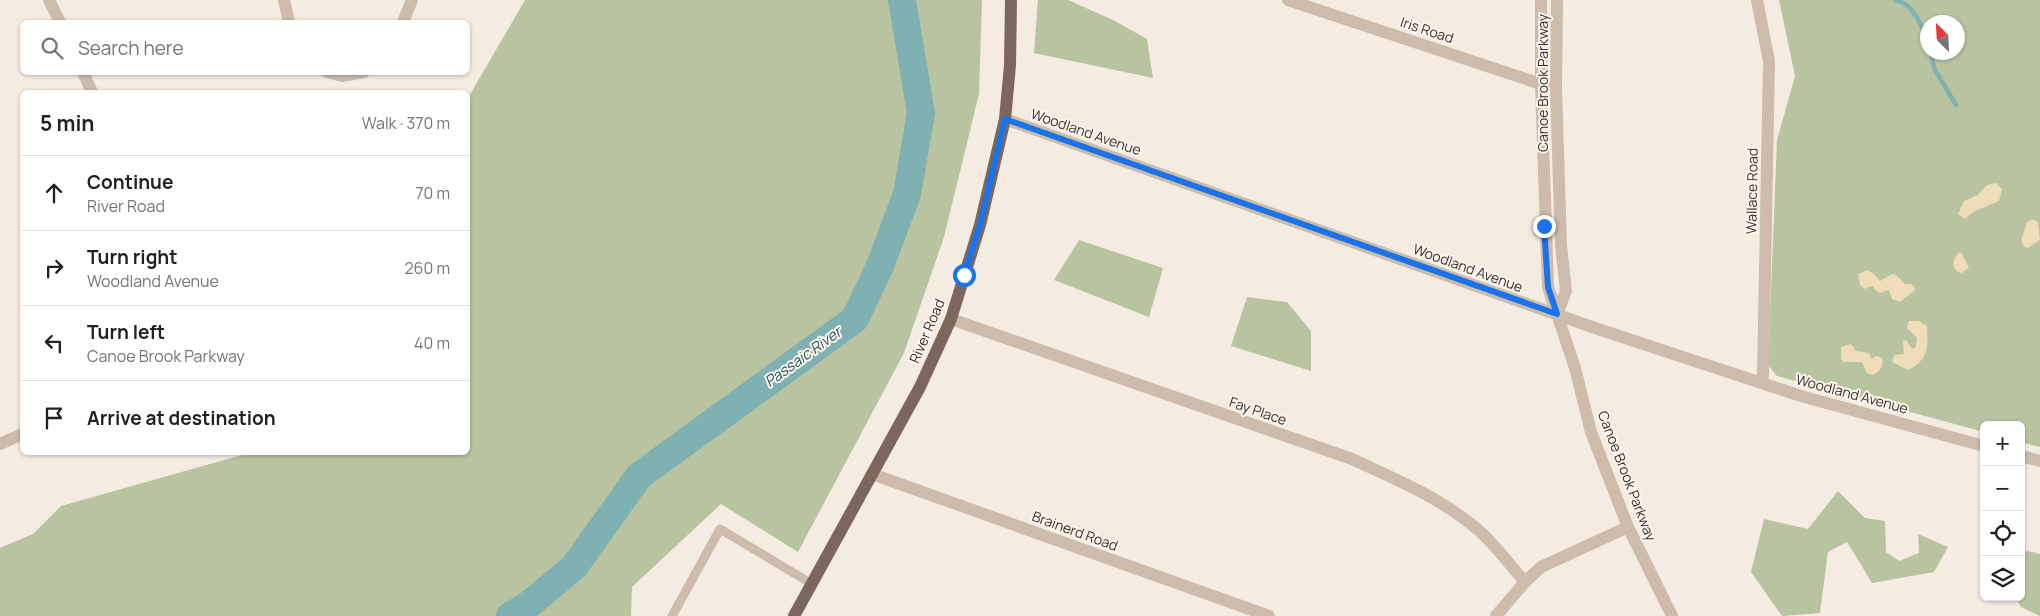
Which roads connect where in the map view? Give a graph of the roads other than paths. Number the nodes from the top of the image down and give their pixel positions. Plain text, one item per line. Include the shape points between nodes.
1 (49, 0) edge
2 (284, 0) edge
3 (412, 0) edge
4 (1011, 0) edge
5 (1288, 0) edge
6 (1541, 0) edge
7 (1557, 0) edge
8 (1757, 0) edge
9 (59, 20) edge
10 (289, 20) edge
11 (404, 20) edge
12 (84, 75) edge
13 (1541, 84) junction
14 (1556, 89) junction
15 (91, 90) edge
16 (1005, 119) junction
17 (1557, 314) junction
18 (951, 319) junction
19 (1760, 383) junction
20 (20, 434) edge
21 (2, 439) edge
22 (1980, 445) edge
23 (2025, 457) edge
24 (2040, 461) edge
25 (872, 474) junction
26 (1628, 527) junction
27 (1525, 582) junction
28 (812, 584) junction
29 (672, 616) edge
30 (794, 616) edge
31 (1269, 616) edge
32 (1496, 616) edge
33 (1672, 616) edge

1 - 9 street
2 - 10 street
3 - 11 street
4 - 16 main road, River Road
5 - 13 street, Iris Road
6 - 13 street, Canoe Brook Parkway
7 - 14 street, Canoe Brook Parkway
8 - 19 street, Wallace Road via 1769,62 1763,376
12 - 15 street
13 - 14 street, Iris Road
13 - 17 street, Canoe Brook Parkway via 1548,287
14 - 17 street, Canoe Brook Parkway via 1561,245 1566,291
16 - 17 street, Woodland Avenue
16 - 18 main road, River Road via 980,225
17 - 19 street, Woodland Avenue
17 - 26 street, Canoe Brook Parkway via 1591,432
18 - 25 main road, River Road via 920,387
18 - 27 street, Fay Place via 1377,471 1424,493 1477,528
19 - 22 street, Woodland Avenue
20 - 21 street
23 - 24 street
25 - 28 main road, River Road
25 - 31 street, Brainerd Road
26 - 27 street via 1541,567
26 - 33 street, Canoe Brook Parkway
27 - 32 street
28 - 29 lane via 720,529
28 - 30 main road, River Road

